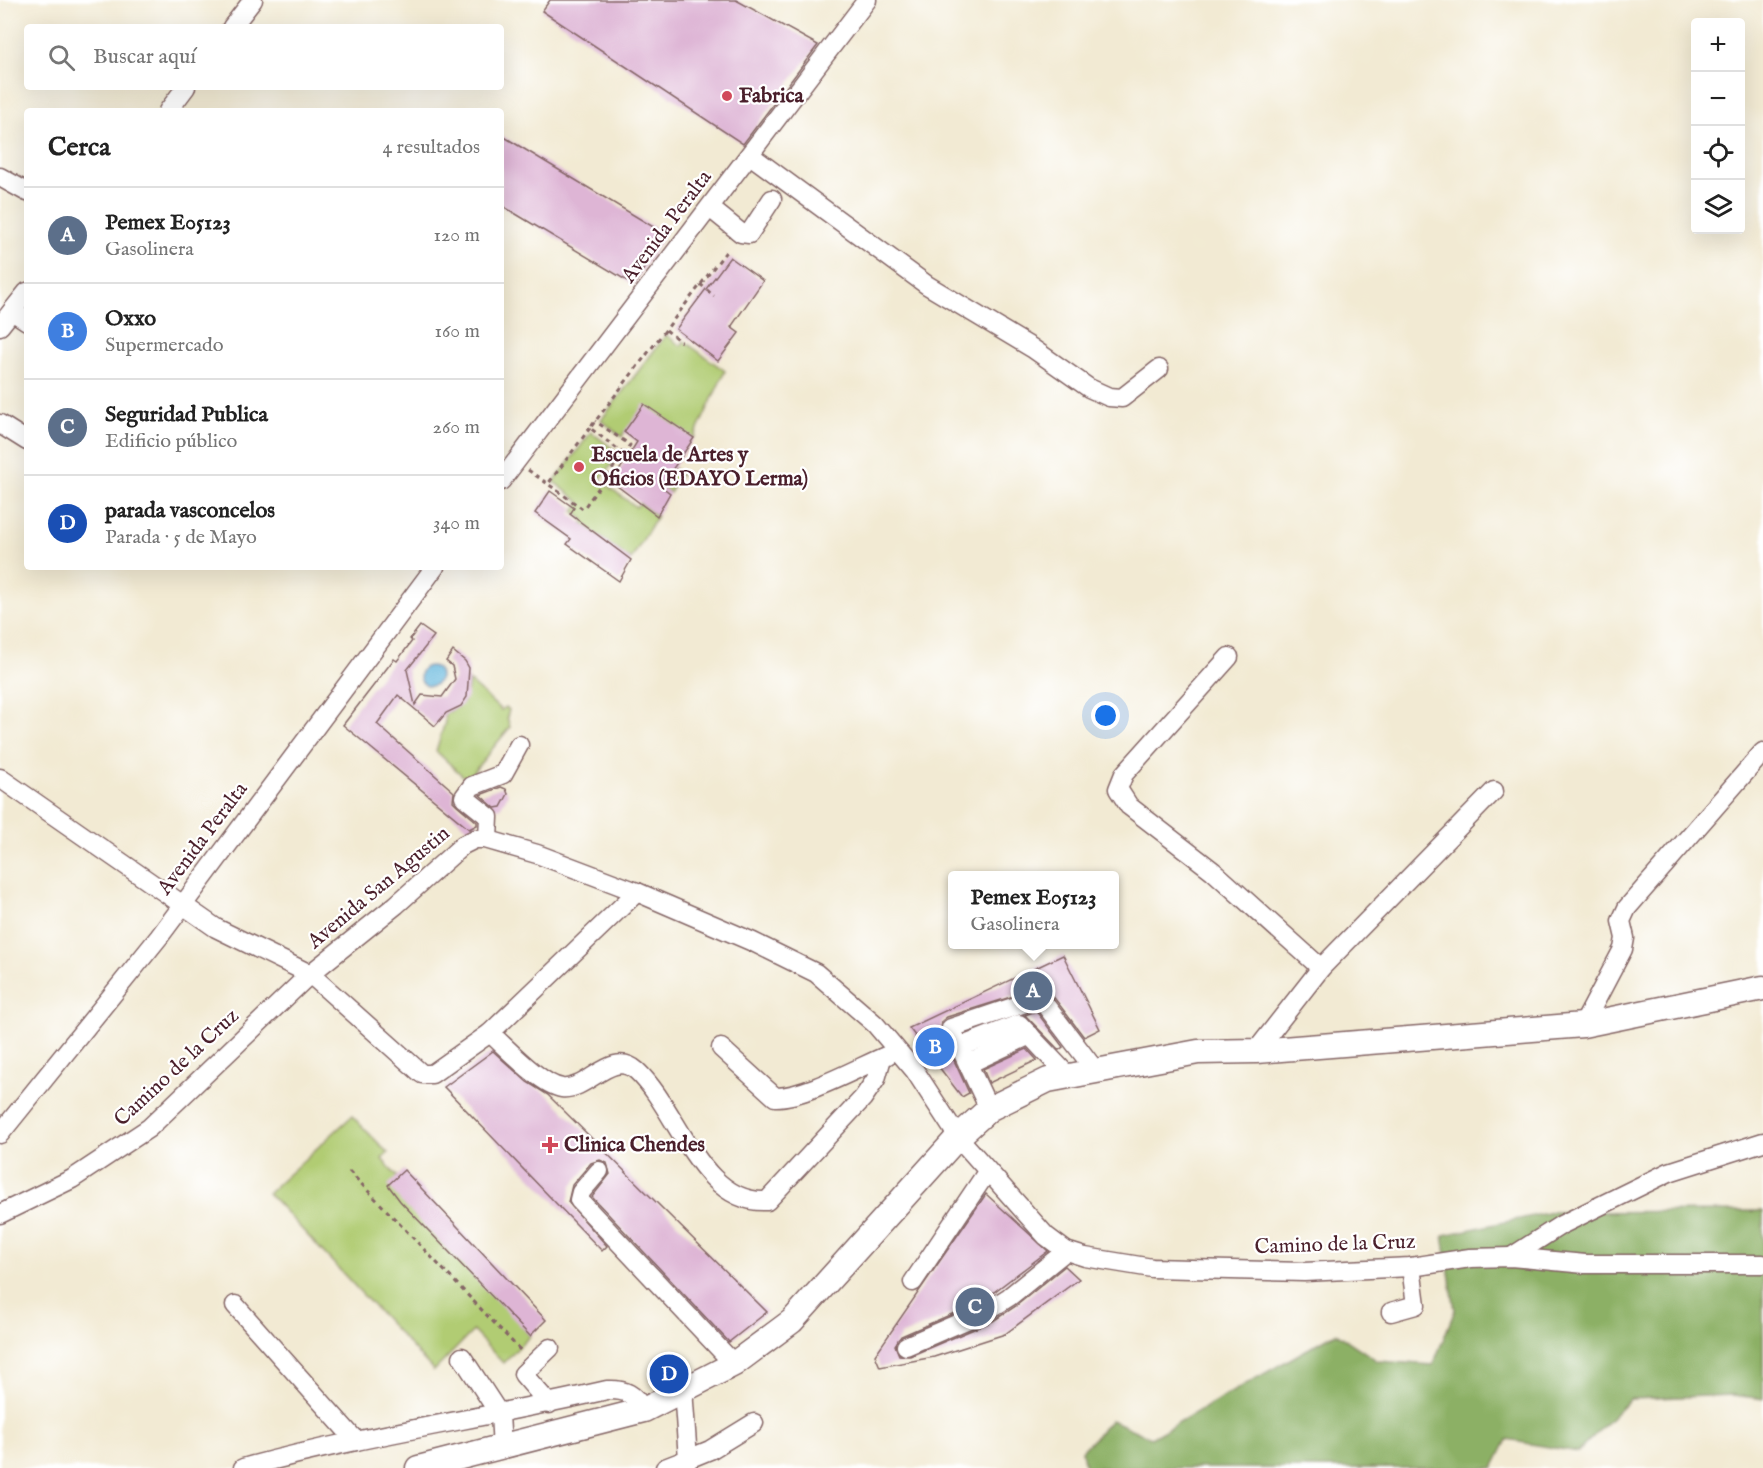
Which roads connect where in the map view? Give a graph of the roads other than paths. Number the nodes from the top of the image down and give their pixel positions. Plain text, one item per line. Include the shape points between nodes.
1 (253, 0) edge
2 (867, 0) edge
3 (234, 24) edge
4 (184, 90) edge
5 (170, 108) edge
6 (750, 155) junction
7 (0, 177) edge
8 (24, 190) edge
9 (772, 199) dead end
10 (710, 208) junction
11 (24, 296) edge
12 (12, 310) junction
13 (24, 319) edge
14 (0, 326) edge
15 (1159, 369) dead end
16 (0, 424) edge
17 (24, 439) edge
18 (507, 467) edge
19 (433, 570) edge
20 (1229, 657) dead end
21 (519, 746) dead end
22 (1763, 752) edge
23 (0, 778) edge
24 (1494, 791) dead end
25 (488, 839) junction
26 (637, 892) junction
27 (183, 903) junction
28 (1321, 968) junction
29 (310, 974) junction
30 (1763, 988) edge
31 (1583, 1025) junction
32 (490, 1033) junction
33 (1030, 1035) junction
34 (960, 1047) junction
35 (721, 1048) dead end
36 (1256, 1051) junction
37 (890, 1054) junction
38 (968, 1064) junction
39 (1095, 1070) junction
40 (1068, 1076) junction
41 (989, 1109) junction
42 (3, 1126) edge
43 (958, 1137) junction
44 (1763, 1142) edge
45 (599, 1171) dead end
46 (987, 1172) junction
47 (0, 1214) edge
48 (1066, 1251) junction
49 (1511, 1257) junction
50 (1763, 1264) edge
51 (1411, 1267) junction
52 (913, 1282) dead end
53 (234, 1305) dead end
54 (1390, 1312) dead end
55 (906, 1346) dead end
56 (550, 1348) dead end
57 (462, 1357) dead end
58 (734, 1364) junction
59 (683, 1389) junction
60 (549, 1404) junction
61 (644, 1410) junction
62 (500, 1414) junction
63 (753, 1423) dead end
64 (356, 1441) junction
65 (502, 1447) junction
66 (686, 1463) edge
67 (243, 1468) edge
68 (418, 1468) edge
69 (665, 1468) edge

1 - 3 street
2 - 6 street, Avenida Peralta
4 - 5 street
6 - 10 street, Avenida Peralta
6 - 15 street via 927,285 1032,348 1089,388 1122,398
7 - 8 street
9 - 10 street via 749,234 741,233
10 - 18 street, Avenida Peralta
11 - 12 street
12 - 13 street
12 - 14 street
16 - 17 street
19 - 27 street, Avenida Peralta
20 - 28 street via 1124,774 1118,789 1129,807 1213,871
21 - 25 street via 503,774 472,786 464,797 489,817
22 - 31 street via 1627,908 1621,921 1623,949
23 - 27 street, Avenida San Agustin
24 - 28 street
25 - 26 street
25 - 29 street, Avenida San Agustin via 475,838 463,845
26 - 32 street
26 - 37 street via 816,973 875,1024
27 - 29 street, Avenida San Agustin via 216,928
27 - 42 street, Avenida Peralta
28 - 36 street
29 - 32 street via 425,1076 451,1063
29 - 47 street, Camino de la Cruz via 149,1128 72,1179
30 - 31 main road
31 - 36 main road
32 - 37 street via 548,1083 560,1088 574,1088 609,1066 622,1064 636,1070 672,1117 694,1156 730,1193 753,1202 767,1201 863,1098
33 - 34 street via 1019,1024
33 - 38 street
33 - 40 street
34 - 38 street
34 - 39 street via 951,1029 1040,998
35 - 37 street via 775,1097 811,1088
36 - 39 main road via 1198,1052
37 - 43 street
38 - 41 street
39 - 40 main road
40 - 41 main road via 1048,1080
41 - 43 main road
43 - 46 street, Camino de la Cruz
43 - 58 main road via 792,1321
44 - 49 street via 1668,1172 1561,1225
45 - 58 street via 579,1200
46 - 48 street, Camino de la Cruz via 1046,1236
46 - 52 street
48 - 51 street, Camino de la Cruz via 1152,1268 1304,1272
48 - 55 street via 987,1311
49 - 50 street, Camino de la Cruz via 1585,1264
49 - 51 street, Camino de la Cruz via 1470,1258
51 - 54 street via 1416,1305
53 - 64 street
56 - 60 street via 524,1374
57 - 62 street
58 - 59 main road
59 - 61 main road
59 - 66 street
60 - 61 street via 619,1389 636,1397
60 - 62 street
61 - 65 main road
62 - 64 street
62 - 65 street
63 - 66 street
64 - 67 street
65 - 68 main road
66 - 69 street

